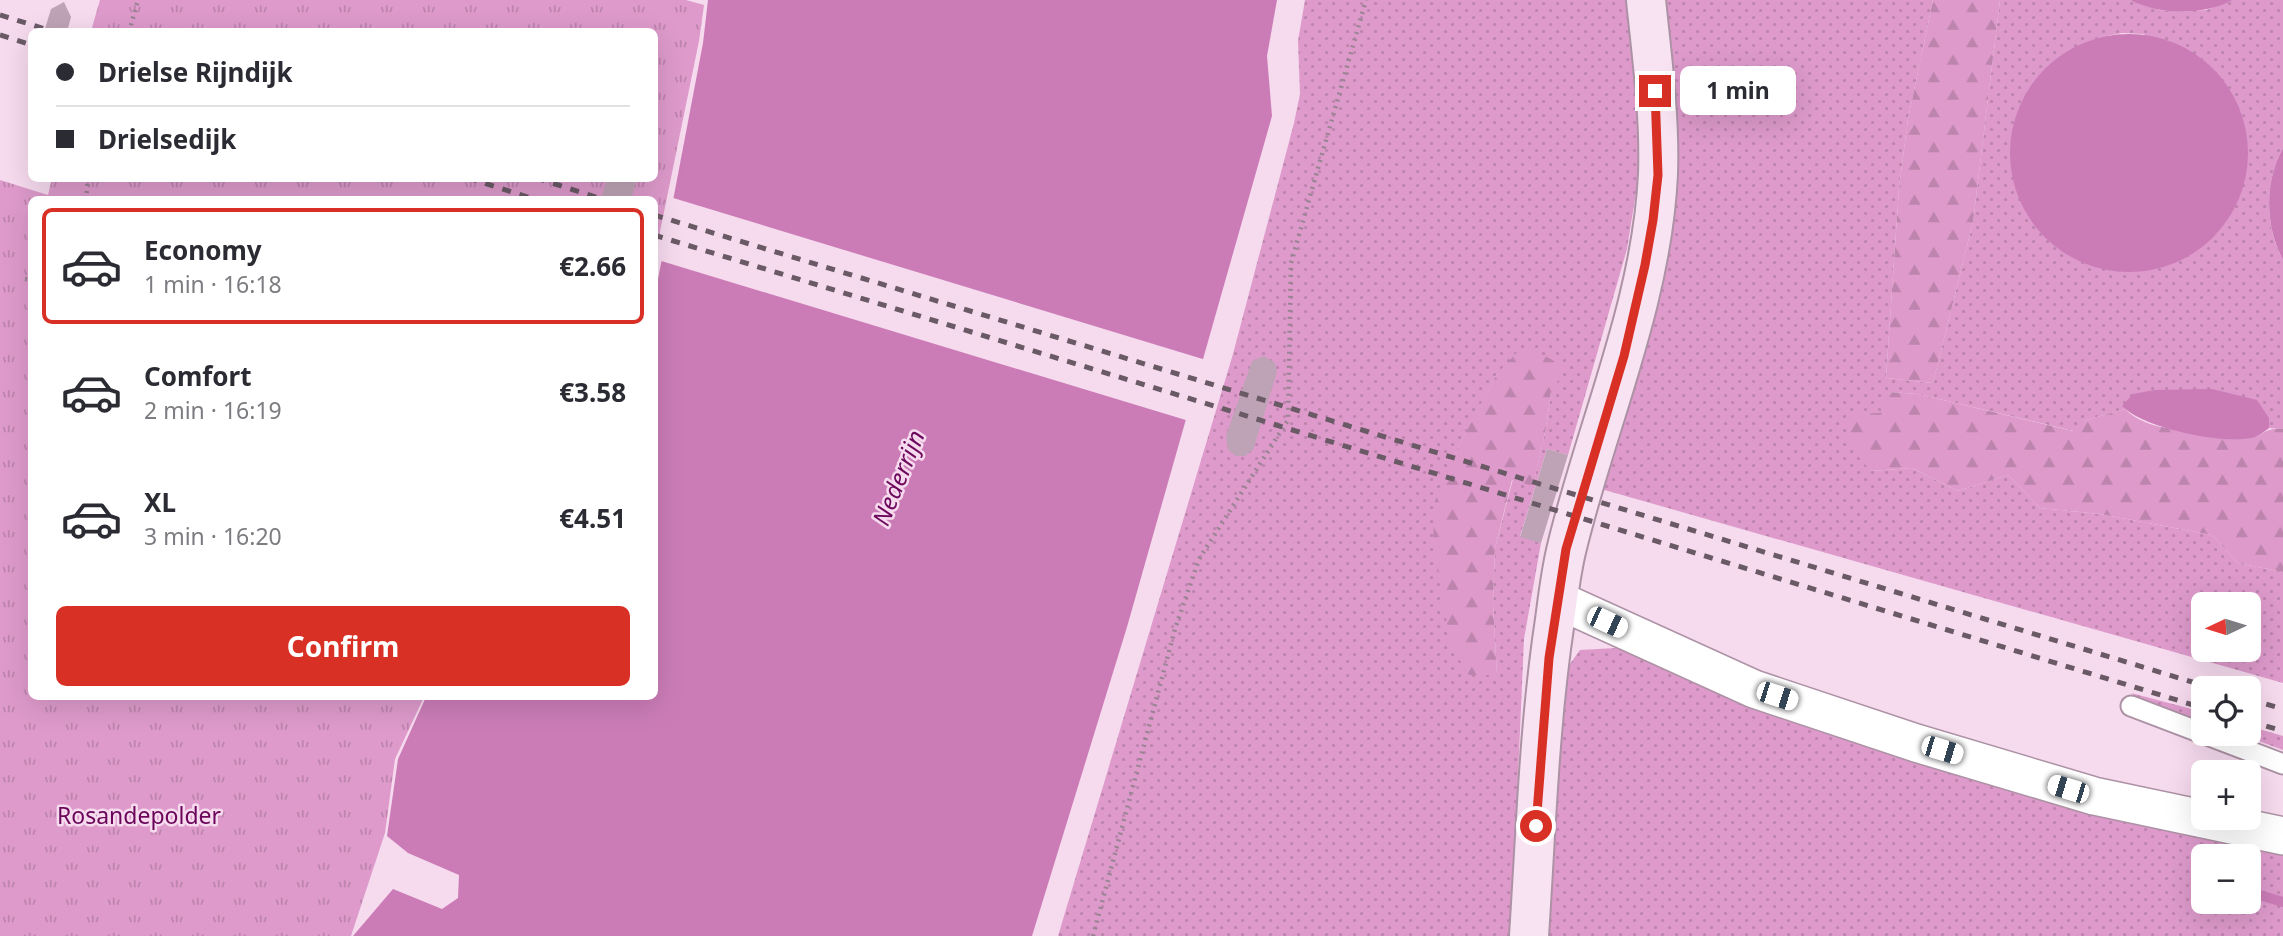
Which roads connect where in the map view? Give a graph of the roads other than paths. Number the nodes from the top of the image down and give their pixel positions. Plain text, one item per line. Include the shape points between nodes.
1 (1646, 0) edge
2 (1558, 600) junction
3 (2131, 706) dead end
4 (2283, 764) edge
5 (2283, 836) edge
6 (1529, 936) edge

1 - 2 street via 1658,129 1653,220 1624,356 1566,549
2 - 5 street via 1754,689 1916,743 2094,796
2 - 6 street via 1543,716
3 - 4 lane

